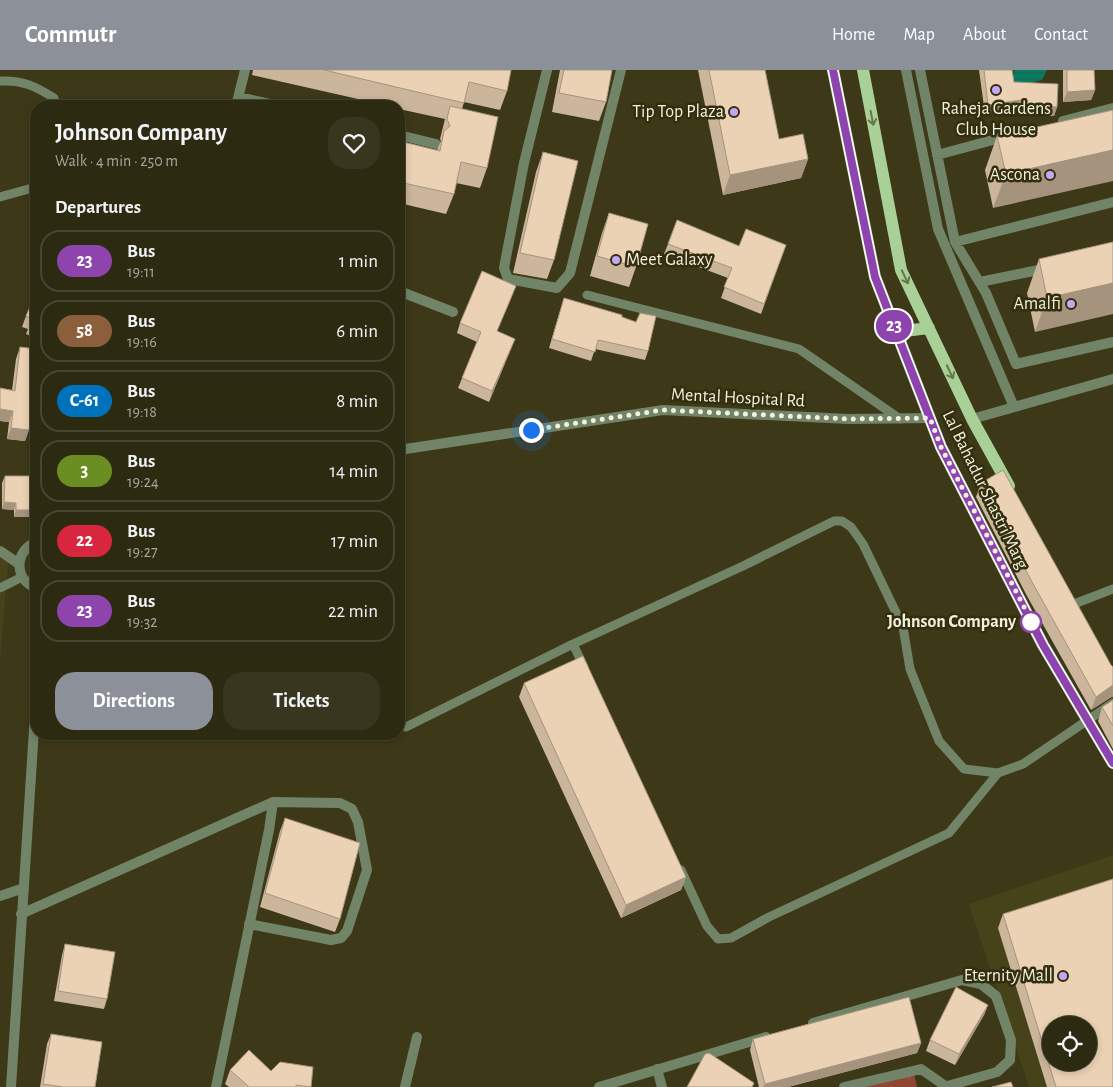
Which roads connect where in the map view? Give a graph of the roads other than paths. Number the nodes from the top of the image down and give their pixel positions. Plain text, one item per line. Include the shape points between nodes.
1 (245, 70) edge
2 (546, 70) edge
3 (621, 70) edge
4 (833, 70) edge
5 (863, 70) edge
6 (906, 70) edge
7 (920, 70) edge
8 (0, 81) edge
9 (54, 100) edge
10 (237, 100) edge
11 (1113, 108) edge
12 (1048, 125) edge
13 (1020, 133) edge
14 (405, 136) edge
15 (436, 144) dead end
16 (937, 155) junction
17 (30, 189) edge
18 (0, 197) edge
19 (1113, 202) edge
20 (954, 242) junction
21 (1056, 266) edge
22 (980, 282) junction
23 (405, 293) edge
24 (587, 295) dead end
25 (453, 312) dead end
26 (929, 328) junction
27 (896, 332) junction
28 (1113, 342) edge
29 (1113, 379) edge
30 (1014, 407) junction
31 (900, 418) junction
32 (930, 418) junction
33 (972, 419) junction
34 (405, 449) edge
35 (1014, 495) edge
36 (30, 547) edge
37 (0, 551) edge
38 (19, 564) junction
39 (22, 577) junction
40 (30, 585) edge
41 (0, 588) edge
42 (1111, 589) edge
43 (1113, 598) edge
44 (1074, 604) edge
45 (573, 644) junction
46 (590, 680) edge
47 (1113, 703) edge
48 (1089, 718) junction
49 (406, 727) dead end
50 (33, 740) edge
51 (1113, 763) edge
52 (998, 773) junction
53 (273, 802) junction
54 (678, 864) edge
55 (24, 888) junction
56 (0, 896) edge
57 (22, 914) junction
58 (249, 924) junction
59 (800, 1027) edge
60 (781, 1033) edge
61 (417, 1037) dead end
62 (657, 1069) junction
63 (944, 1086) edge
64 (11, 1087) edge
65 (216, 1087) edge
66 (405, 1087) edge
67 (599, 1087) edge
68 (662, 1087) edge
69 (844, 1087) edge

1 - 10 street
2 - 3 street via 504,268 508,279 557,288 570,273
4 - 27 main road, Lal Bahadur Shastri Marg via 875,277
5 -> 26 main road, Lal Bahadur Shastri Marg via 901,270
6 - 30 street via 938,229
7 - 16 street
8 - 9 lane via 17,80
11 - 12 street
13 - 16 street
14 - 15 street
16 - 20 street
17 - 18 lane
19 - 20 street
20 - 22 street
21 - 22 street
22 - 28 street via 1016,364
23 - 25 street
24 - 31 lane via 799,349
26 - 27 main road
26 -> 33 main road, Lal Bahadur Shastri Marg
27 - 32 main road, Lal Bahadur Shastri Marg
29 - 30 street
30 - 33 street
31 - 32 street, Mental Hospital Rd
31 - 34 street, Mental Hospital Rd via 850,419 663,410
32 - 48 main road, Lal Bahadur Shastri Marg via 941,447 1043,645
33 - 35 main road, Lal Bahadur Shastri Marg
36 - 38 street via 22,553
37 - 38 street
38 - 39 street
39 - 40 street
39 - 41 lane
42 - 43 lane
42 - 44 lane
45 - 46 lane
45 - 49 lane
45 - 52 lane via 842,520 852,527 863,544 903,627 910,668 939,741 964,769
47 - 48 lane
48 - 51 main road, Lal Bahadur Shastri Marg
48 - 52 lane via 1023,764
50 - 55 street
52 - 54 lane via 949,833 731,938 718,938 708,926
53 - 57 street
53 - 58 street
53 - 58 street via 340,803 352,809 358,822 366,870 347,931 341,938 331,940
55 - 56 street
55 - 57 street
57 - 64 street
58 - 65 street
59 - 63 street via 962,980 981,984 996,996 1011,1040 1010,1060 997,1072
60 - 62 street
61 - 66 street
62 - 67 street
62 - 68 street
63 - 69 street via 921,1069

